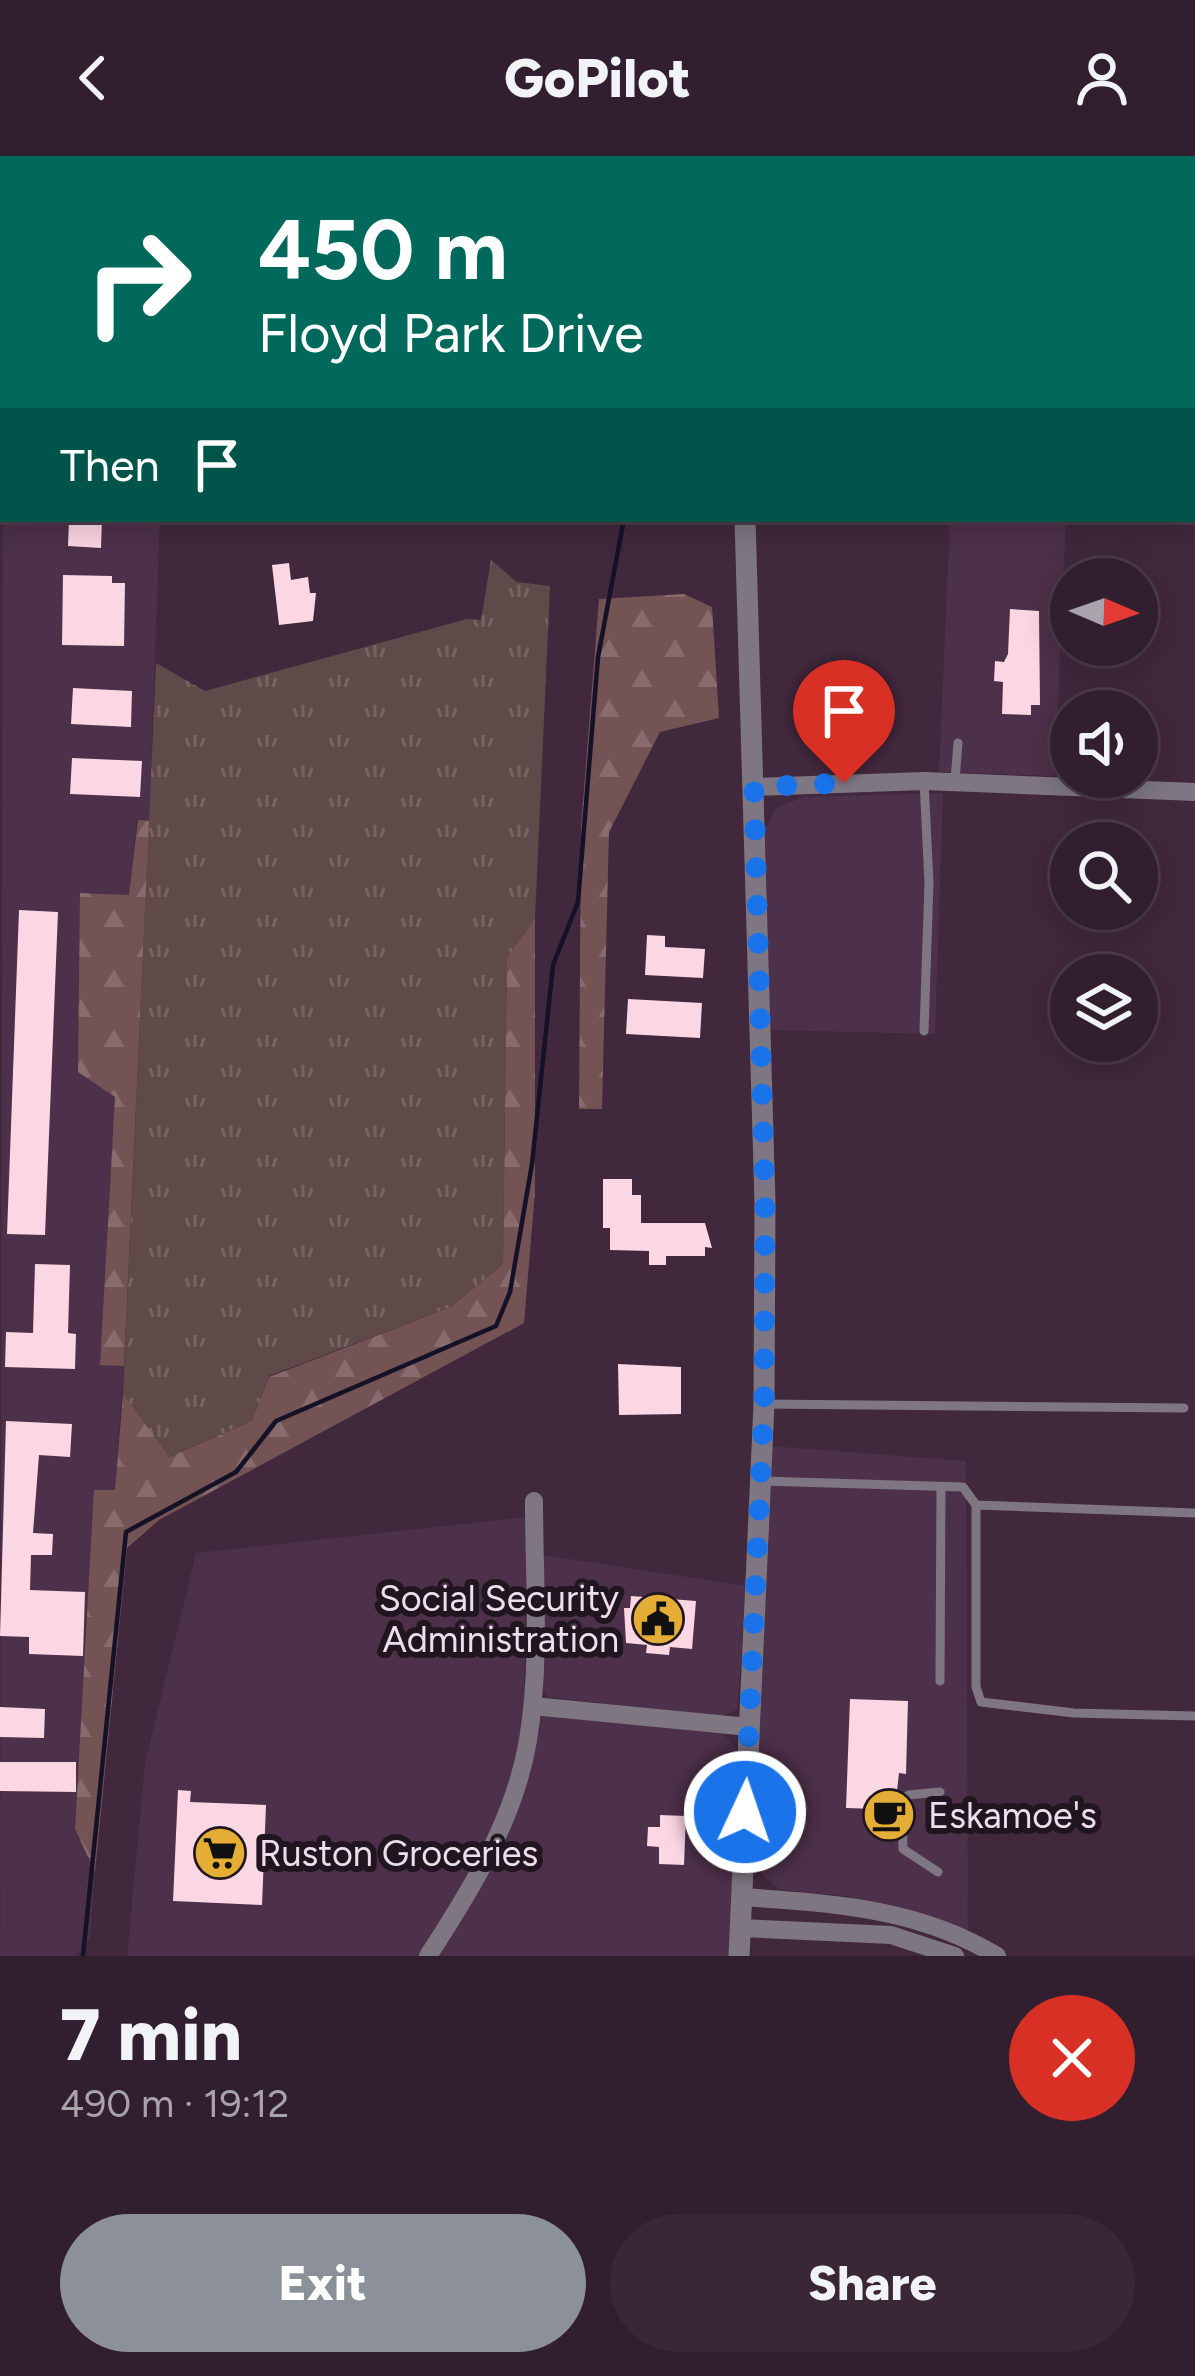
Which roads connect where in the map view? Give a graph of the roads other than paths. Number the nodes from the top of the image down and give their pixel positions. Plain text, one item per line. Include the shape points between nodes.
1 (745, 522) edge
2 (958, 743) dead end
3 (924, 782) junction
4 (955, 782) junction
5 (754, 787) junction
6 (1195, 792) edge
7 (925, 1031) dead end
8 (764, 1404) junction
9 (1184, 1408) dead end
10 (761, 1481) junction
11 (940, 1486) junction
12 (534, 1501) dead end
13 (976, 1505) junction
14 (1195, 1513) edge
15 (940, 1681) dead end
16 (532, 1706) junction
17 (1195, 1716) edge
18 (749, 1727) junction
19 (940, 1792) dead end
20 (938, 1872) dead end
21 (741, 1898) junction
22 (740, 1928) junction
23 (959, 1950) edge
24 (433, 1954) edge
25 (740, 1956) edge
26 (997, 1956) edge

1 - 5 street
2 - 4 lane
3 - 4 street
3 - 5 street
3 - 7 lane
4 - 6 street
5 - 8 street
8 - 9 lane
8 - 10 street
10 - 11 lane
10 - 18 street
11 - 13 lane via 963,1487
11 - 15 lane
12 - 16 street
13 - 14 lane
13 - 17 lane via 981,1702
16 - 18 street
16 - 24 street via 517,1784 492,1850
18 - 21 street
19 - 20 lane via 908,1795 902,1811 904,1851
21 - 22 street
21 - 23 street via 880,1911
22 - 23 street via 881,1934
22 - 25 street
23 - 26 street

